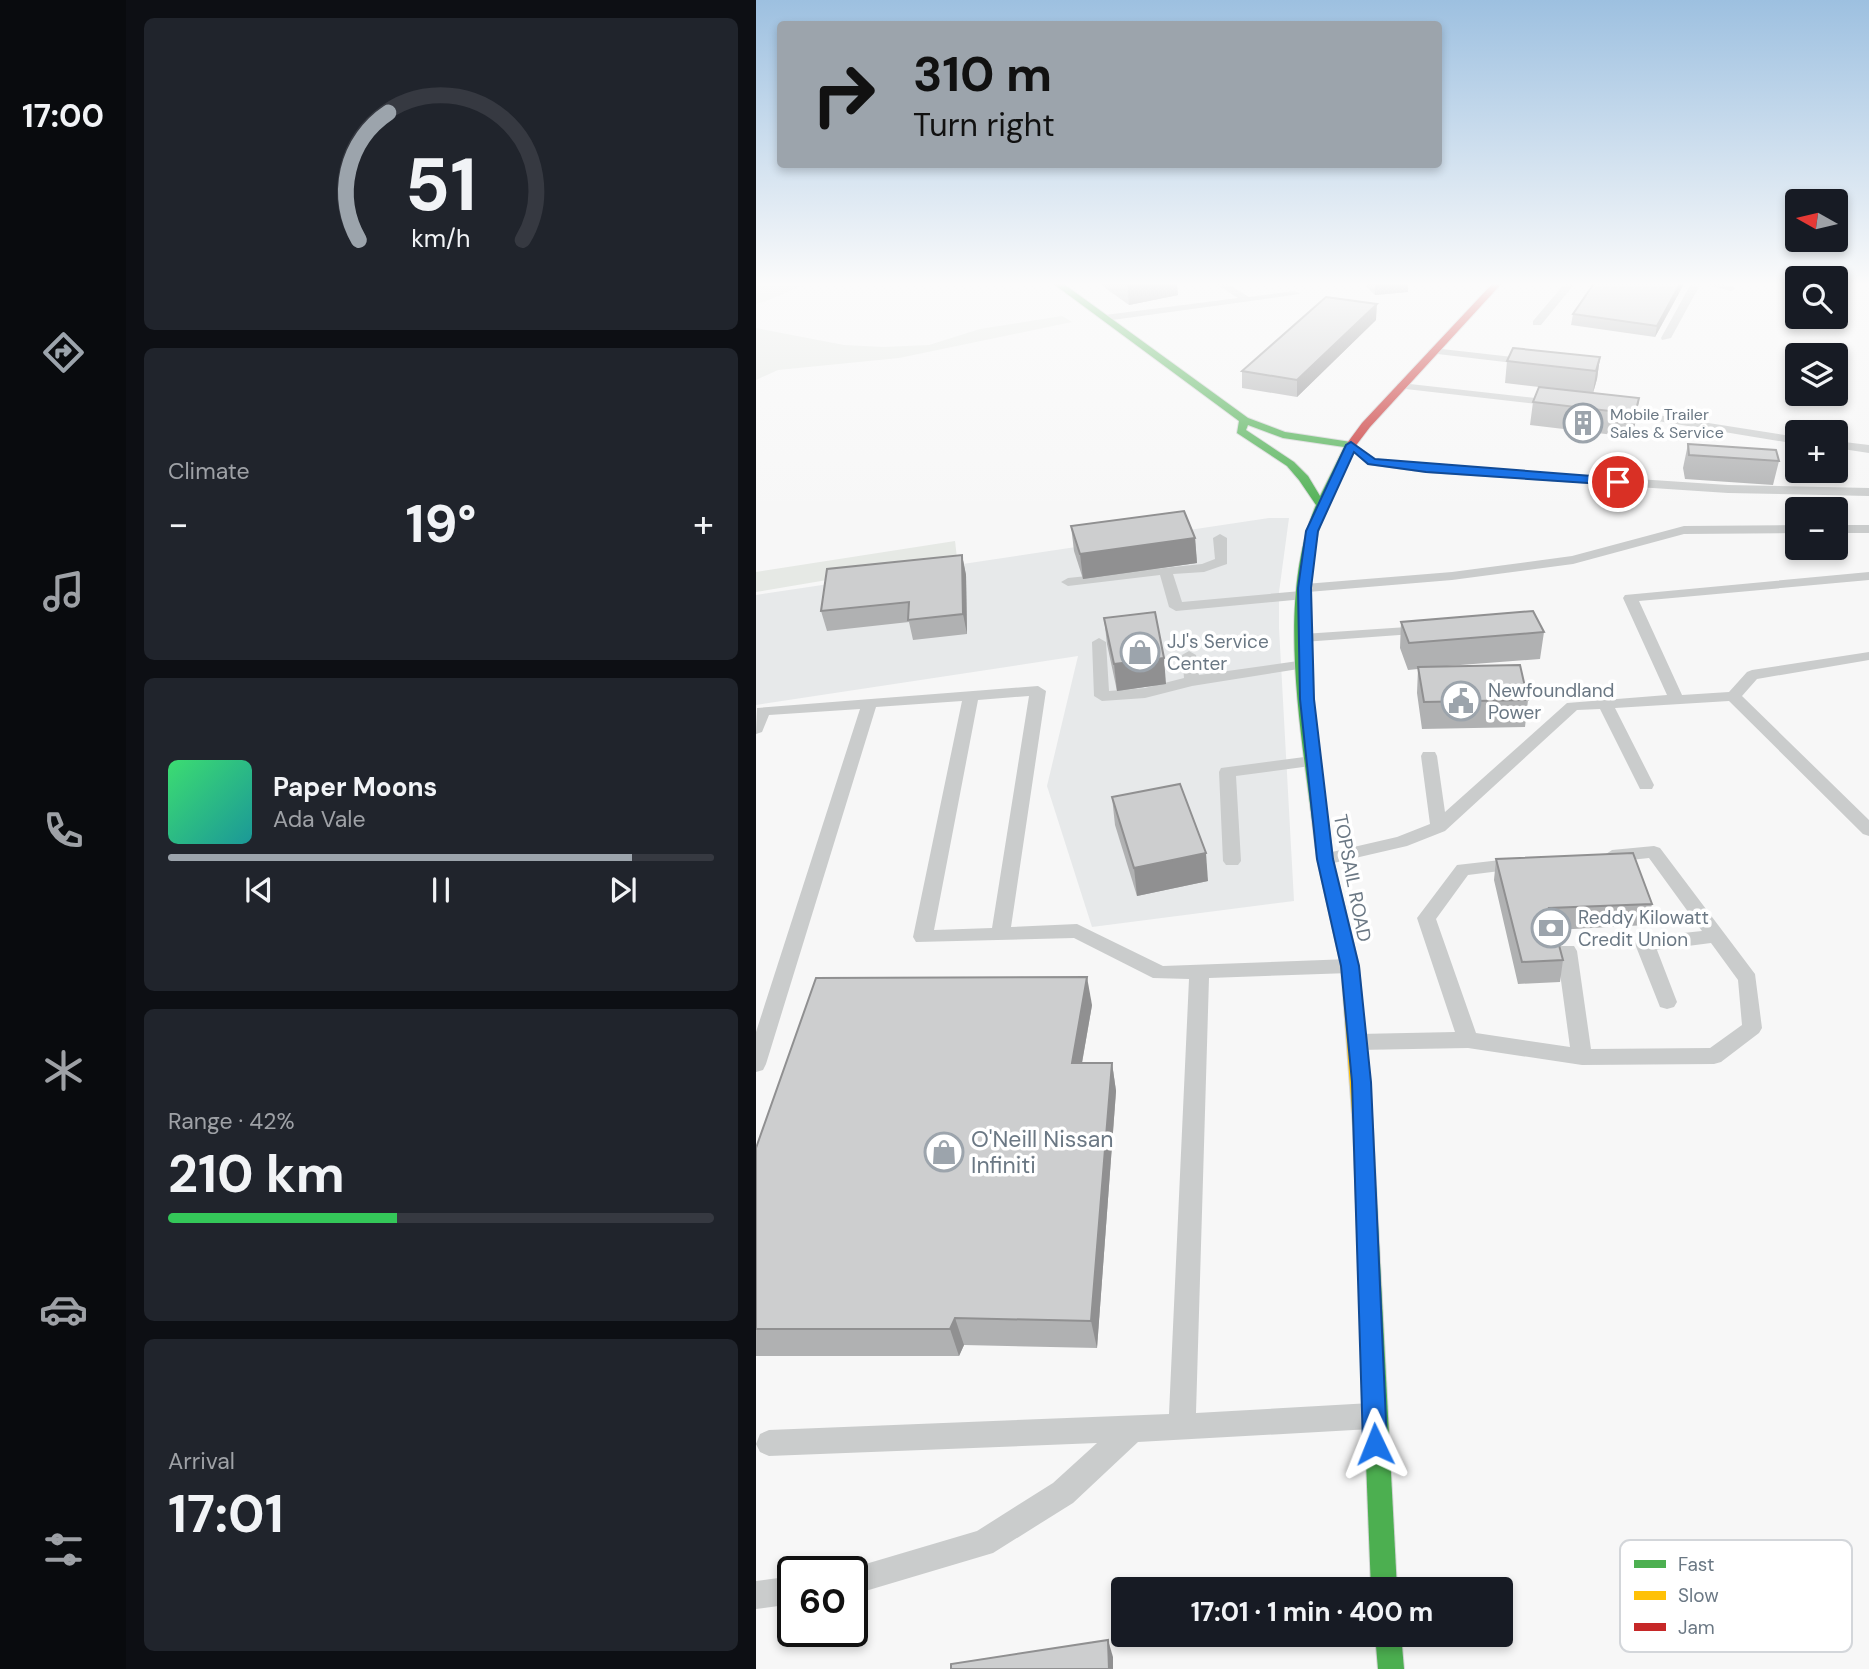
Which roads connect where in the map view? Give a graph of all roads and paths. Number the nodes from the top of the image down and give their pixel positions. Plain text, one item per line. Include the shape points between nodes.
1 (1162, 360) edge
2 (1425, 360) edge
3 (1512, 360) edge
4 (1540, 363) edge
5 (1401, 386) junction
6 (1561, 404) edge
7 (1601, 409) edge
8 (1244, 420) junction
9 (1785, 438) edge
10 (1351, 445) junction
11 (1848, 446) edge
12 (1869, 449) edge
13 (1869, 492) edge
14 (1322, 504) junction
15 (1785, 529) edge
16 (1848, 529) edge
17 (1869, 529) edge
18 (1220, 538) dead end
19 (1165, 570) junction
20 (1869, 576) edge
21 (1068, 582) dead end
22 (1305, 592) junction
23 (1437, 629) edge
24 (1303, 638) junction
25 (1099, 642) dead end
26 (1189, 654) dead end
27 (1869, 656) edge
28 (1305, 664) junction
29 (1192, 681) junction
30 (971, 695) junction
31 (1733, 695) junction
32 (1677, 700) junction
33 (870, 703) junction
34 (1605, 704) junction
35 (756, 729) edge
36 (1429, 756) dead end
37 (1312, 761) junction
38 (1646, 785) dead end
39 (1440, 827) junction
40 (1869, 830) edge
41 (1600, 857) edge
42 (1325, 859) junction
43 (1232, 861) dead end
44 (1531, 863) edge
45 (1000, 934) junction
46 (1717, 936) junction
47 (1567, 951) dead end
48 (1350, 966) junction
49 (1199, 974) junction
50 (1667, 1002) dead end
51 (1468, 1040) junction
52 (1357, 1042) junction
53 (1582, 1057) junction
54 (756, 1064) edge
55 (1374, 1416) junction
56 (1182, 1426) junction
57 (1132, 1429) junction
58 (769, 1443) dead end
59 (868, 1576) edge
60 (1383, 1577) edge
61 (777, 1592) edge
62 (756, 1595) edge
63 (1389, 1647) edge
64 (1391, 1669) edge

1 - 8 main road
2 - 5 main road, TOPSAIL ROAD
3 - 4 lane
5 - 6 lane
5 - 10 main road, TOPSAIL ROAD
7 - 9 lane
8 - 10 main road via 1283,435
8 - 14 main road via 1241,431 1282,458 1305,479 1308,492
10 - 13 lane via 1372,462 1426,469 1728,489
10 - 14 main road, TOPSAIL ROAD
11 - 12 lane
14 - 22 main road, TOPSAIL ROAD via 1312,531
15 - 22 lane via 1684,530 1573,560
16 - 17 lane
18 - 19 lane via 1222,561 1204,568
19 - 21 lane
19 - 22 lane via 1176,607
20 - 32 lane via 1630,598
22 - 24 main road, TOPSAIL ROAD
23 - 24 lane
24 - 28 main road, TOPSAIL ROAD
25 - 29 lane via 1102,696 1144,693
26 - 29 lane
27 - 31 lane via 1752,676
28 - 29 lane
28 - 37 main road, TOPSAIL ROAD
30 - 33 lane
30 - 45 lane via 1038,691
30 - 45 lane via 923,937
31 - 32 lane
31 - 40 lane
32 - 34 lane
33 - 35 lane via 764,711
33 - 54 lane
34 - 38 lane
34 - 39 lane via 1573,706
36 - 39 lane
37 - 42 main road, TOPSAIL ROAD
37 - 43 lane via 1227,772
39 - 42 lane via 1401,842
41 - 46 lane via 1654,852
42 - 48 main road, TOPSAIL ROAD
44 - 51 lane via 1463,869 1426,918
45 - 49 lane via 1077,931 1160,973
46 - 50 lane via 1645,944
46 - 53 lane via 1748,979 1752,1028 1714,1056
47 - 53 lane
48 - 49 lane
48 - 52 main road, TOPSAIL ROAD
49 - 56 lane
51 - 52 lane
51 - 53 lane
52 - 55 main road, TOPSAIL ROAD
55 - 56 lane
55 - 60 main road, TOPSAIL ROAD
56 - 57 lane
57 - 58 lane
57 - 59 lane via 1063,1493 983,1543
61 - 62 lane
63 - 64 main road

